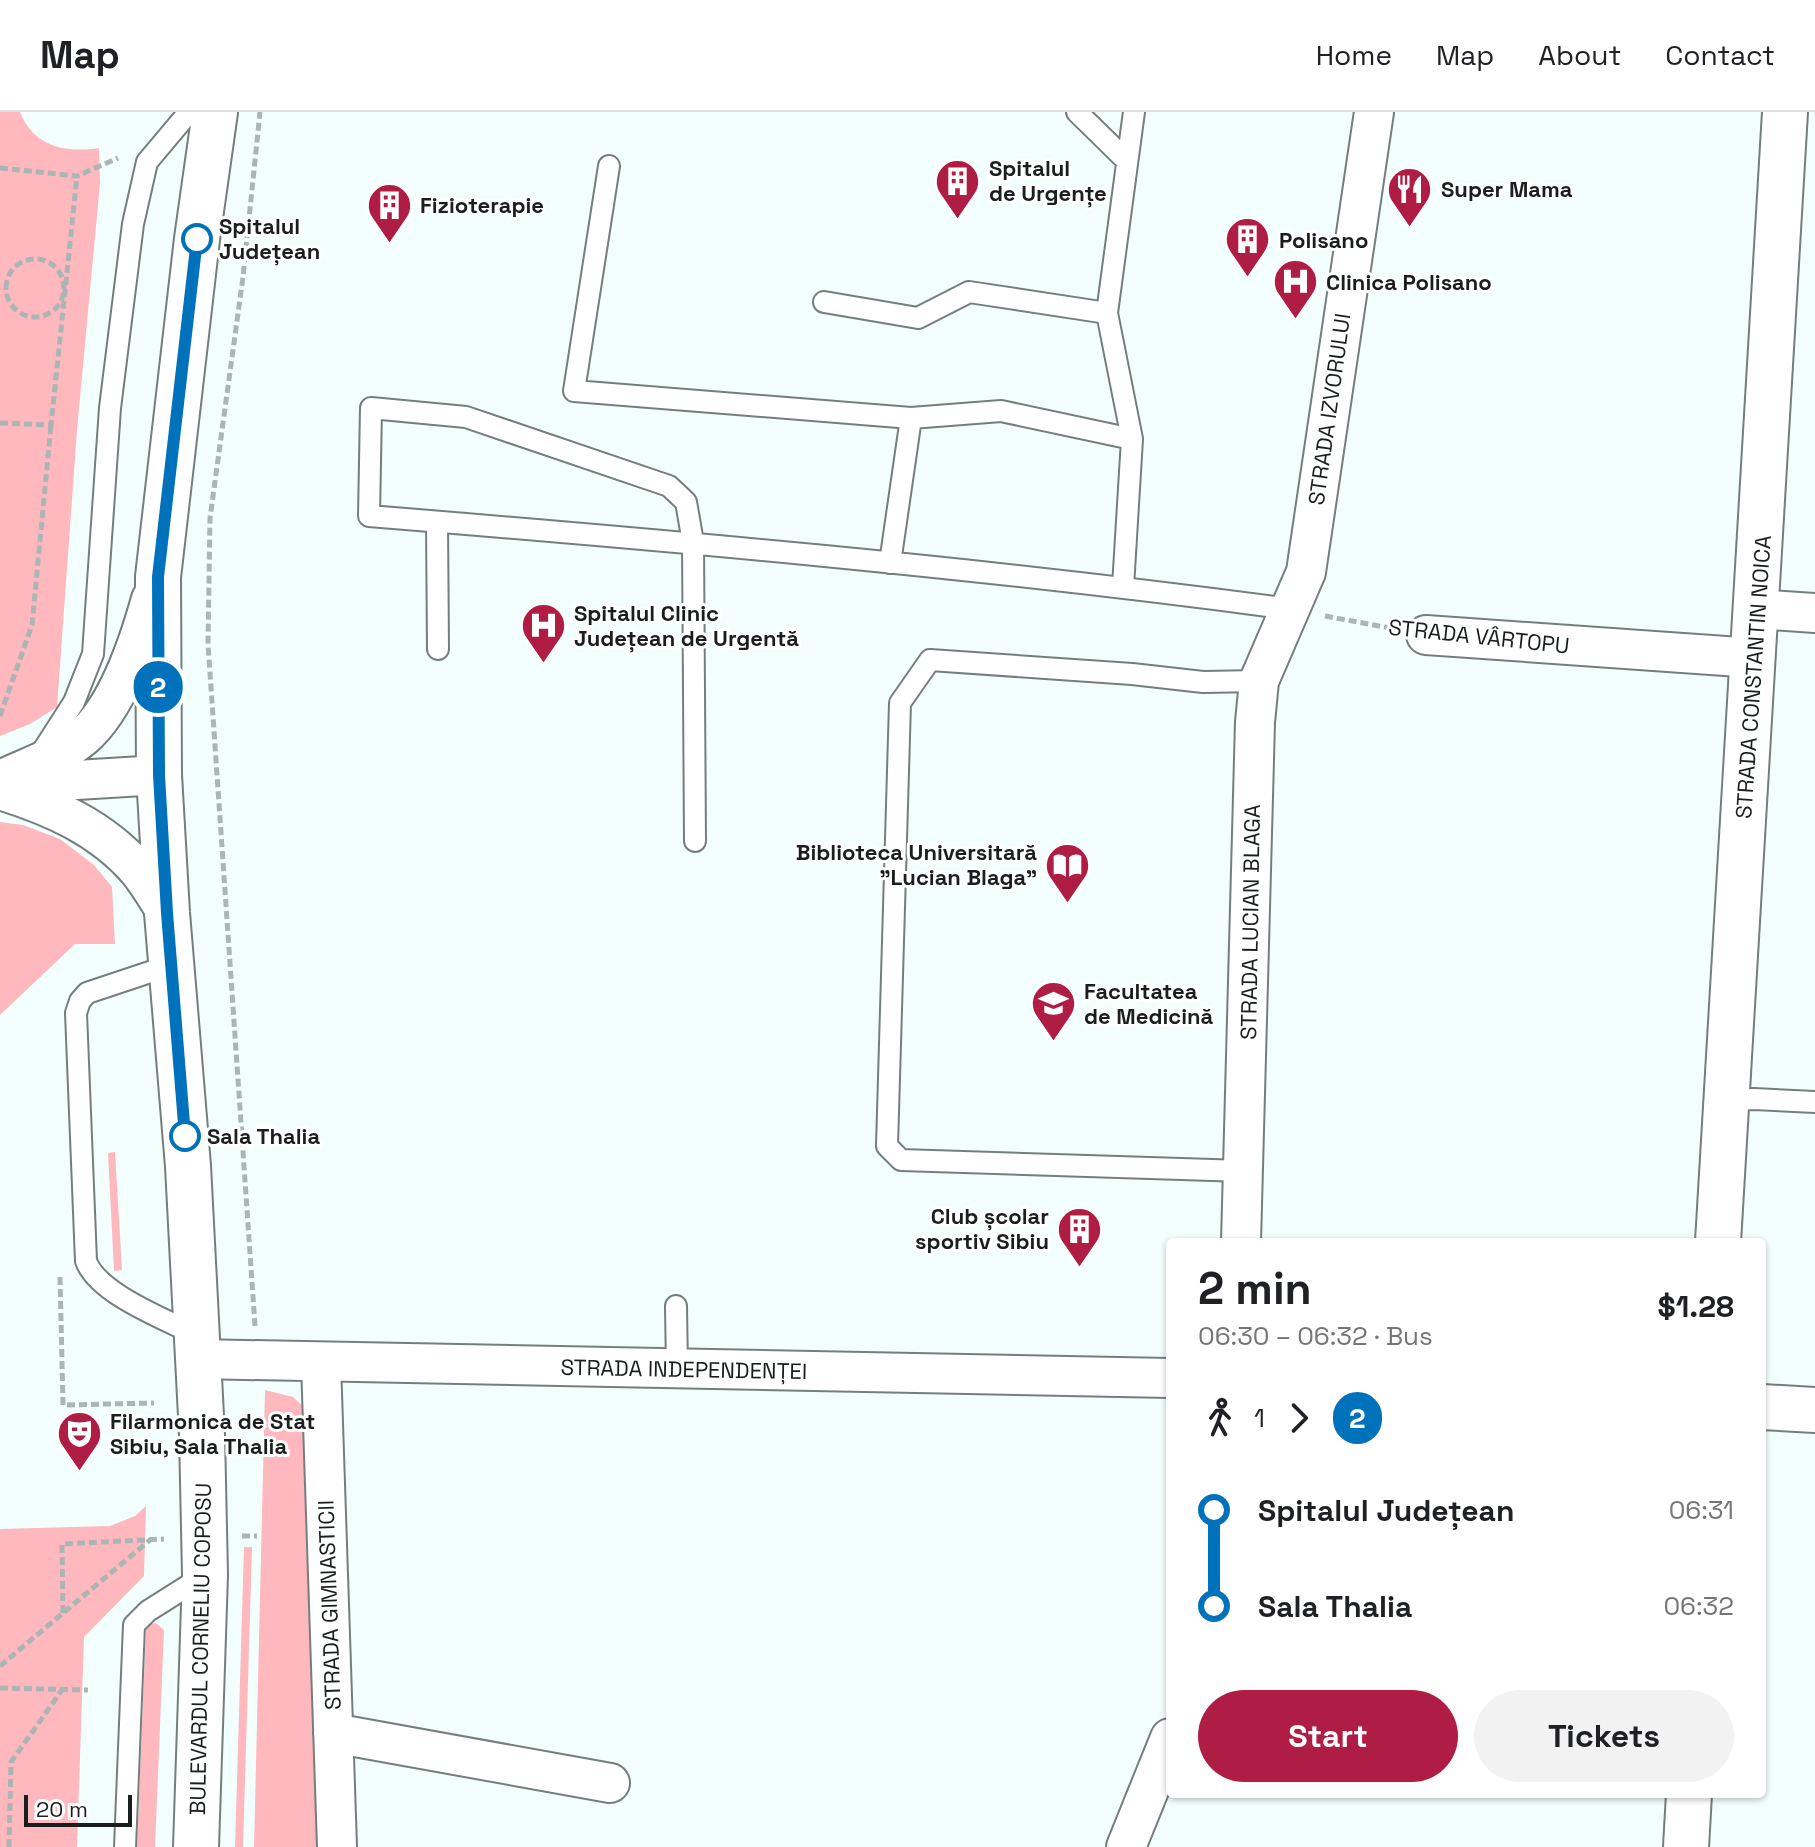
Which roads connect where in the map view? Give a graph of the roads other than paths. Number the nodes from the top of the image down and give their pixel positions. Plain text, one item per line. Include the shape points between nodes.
1 (189, 112) edge
2 (215, 112) edge
3 (1077, 112) edge
4 (1134, 112) edge
5 (1374, 112) edge
6 (1785, 112) edge
7 (1127, 161) junction
8 (609, 166) dead end
9 (824, 302) dead end
10 (1107, 313) junction
11 (911, 418) junction
12 (1132, 439) junction
13 (437, 522) junction
14 (693, 542) junction
15 (890, 563) junction
16 (158, 577) junction
17 (1123, 587) junction
18 (1290, 609) junction
19 (1757, 609) junction
20 (1815, 613) edge
21 (1426, 635) road end
22 (438, 649) dead end
23 (1754, 658) junction
24 (1259, 681) junction
25 (159, 775) junction
26 (8, 780) edge
27 (695, 841) dead end
28 (167, 913) junction
29 (171, 965) junction
30 (1726, 1100) junction
31 (1815, 1102) edge
32 (1244, 1171) junction
33 (1241, 1238) edge
34 (1718, 1238) edge
35 (676, 1306) dead end
36 (198, 1347) junction
37 (321, 1363) junction
38 (677, 1369) junction
39 (1166, 1378) edge
40 (1766, 1407) edge
41 (1815, 1410) edge
42 (205, 1556) junction
43 (333, 1733) junction
44 (1166, 1748) edge
45 (610, 1783) dead end
46 (1689, 1798) edge
47 (125, 1847) edge
48 (196, 1847) edge
49 (337, 1847) edge
50 (1126, 1847) edge
51 (1686, 1847) edge

1 - 26 lane via 147,162 133,224 110,408 93,654 74,702
2 - 16 main road, BULEVARDUL CORNELIU COPOSU
3 - 7 lane
4 - 7 lane
5 - 18 street, STRADA IZVORULUI via 1306,572
6 - 19 main road, STRADA CONSTANTIN NOICA
7 - 10 lane
8 - 11 lane via 574,391
9 - 10 lane via 918,318 969,292
10 - 12 lane
11 - 12 lane via 1001,411
11 - 15 lane
12 - 17 lane
13 - 14 lane
13 - 14 lane via 369,516 371,408 466,417 669,486 686,502
13 - 22 lane
14 - 15 lane
14 - 27 lane
15 - 17 lane
16 - 25 main road, BULEVARDUL CORNELIU COPOSU
16 - 26 street via 131,663 103,713 65,750
17 - 18 lane
18 - 24 street, STRADA LUCIAN BLAGA
19 - 20 street
19 - 23 main road, STRADA CONSTANTIN NOICA
21 - 23 street, STRADA VÂRTOPU
23 - 30 main road, STRADA CONSTANTIN NOICA
24 - 32 street, STRADA LUCIAN BLAGA
24 - 32 lane via 1203,682 930,660 900,703 899,735 887,1146 901,1160
25 - 26 street
25 - 28 main road, BULEVARDUL CORNELIU COPOSU
26 - 28 street via 91,829 126,857
28 - 29 main road, BULEVARDUL CORNELIU COPOSU
29 - 36 main road, BULEVARDUL CORNELIU COPOSU
29 - 36 lane via 87,993 76,1013 86,1261 106,1287
30 - 31 lane
30 - 34 main road, STRADA CONSTANTIN NOICA
32 - 33 street, STRADA LUCIAN BLAGA
35 - 38 lane
36 - 37 street, STRADA INDEPENDENȚEI via 258,1360
36 - 42 main road, BULEVARDUL CORNELIU COPOSU
37 - 38 street, STRADA INDEPENDENȚEI
37 - 43 street, STRADA GIMNASTICII
38 - 39 street, STRADA INDEPENDENȚEI
40 - 41 main road
42 - 47 lane via 134,1625
42 - 48 main road, BULEVARDUL CORNELIU COPOSU
43 - 45 street
43 - 49 street, STRADA GIMNASTICII
44 - 50 street
46 - 51 main road

